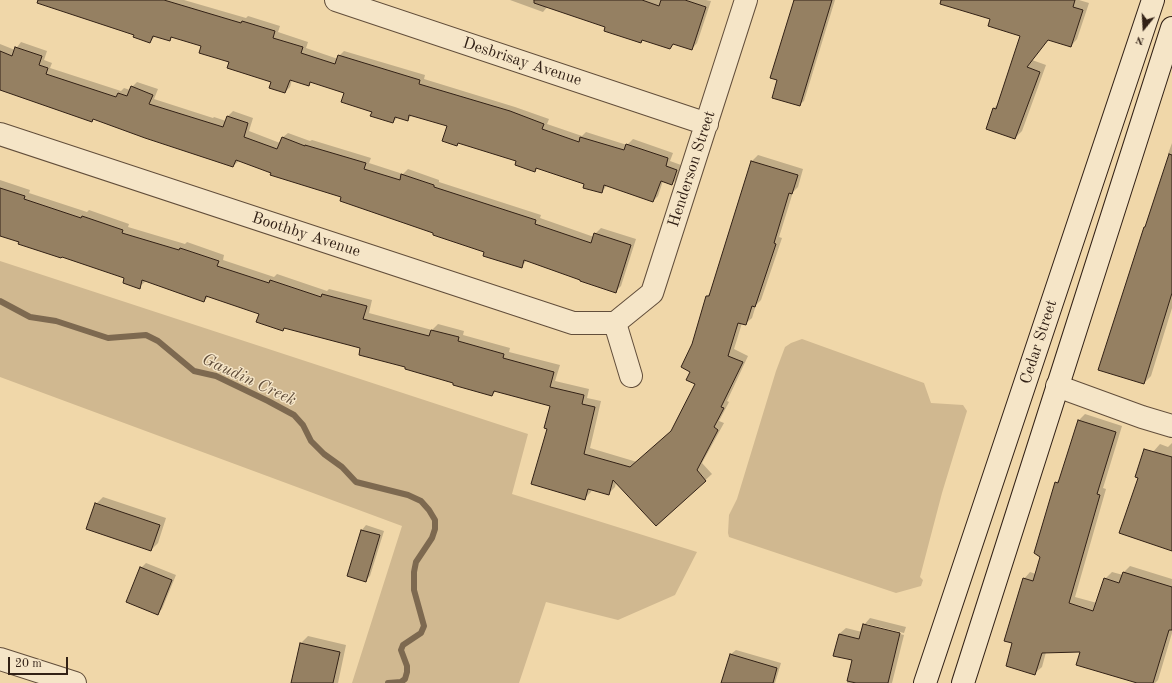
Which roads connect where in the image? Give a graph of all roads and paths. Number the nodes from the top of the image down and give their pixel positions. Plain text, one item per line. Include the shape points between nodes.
1 (336, 0) edge
2 (746, 0) edge
3 (1153, 0) edge
4 (1172, 28) edge
5 (707, 124) junction
6 (0, 134) edge
7 (615, 323) junction
8 (631, 376) dead end
9 (1057, 386) junction
10 (1172, 426) edge
11 (0, 659) edge
12 (75, 683) edge
13 (925, 683) edge
14 (963, 683) edge

1 - 5 street, Desbrisay Avenue
2 - 5 street, Henderson Street
3 - 13 street, Cedar Street
4 - 9 street, Cedar Street
5 - 7 street, Henderson Street via 652,293
6 - 7 street, Boothby Avenue via 573,323
7 - 8 street
9 - 10 street
9 - 14 street, Cedar Street
11 - 12 street

